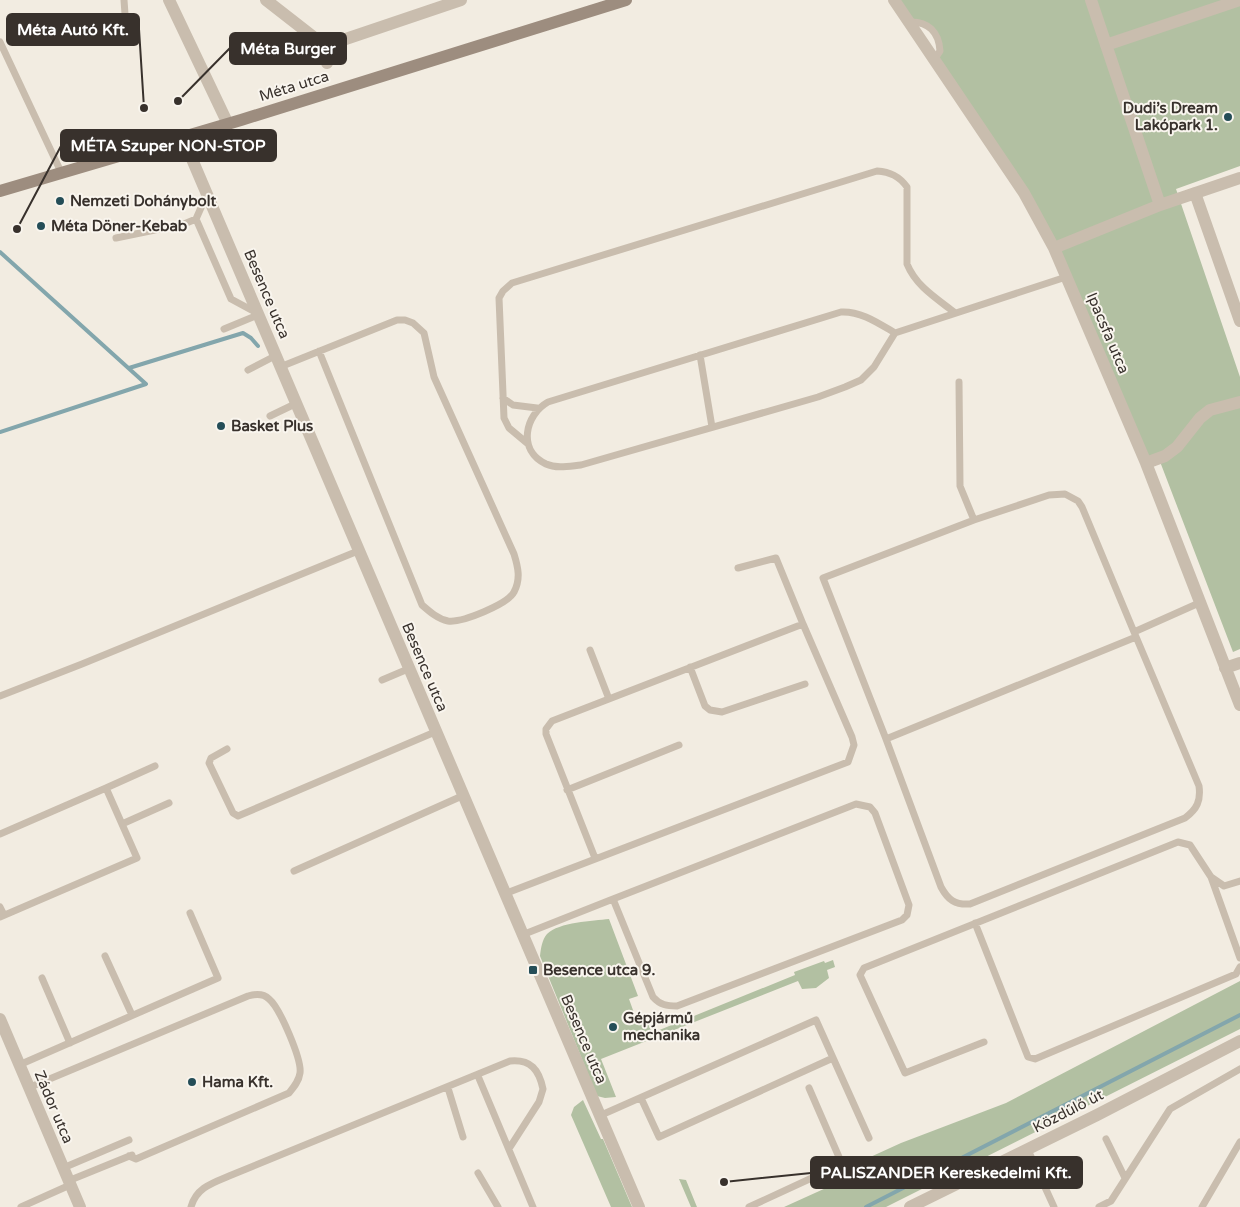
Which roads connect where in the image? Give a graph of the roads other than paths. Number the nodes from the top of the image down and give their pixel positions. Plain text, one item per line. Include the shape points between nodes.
1 (124, 0) edge
2 (169, 0) edge
3 (266, 0) edge
4 (626, 0) edge
5 (894, 0) edge
6 (1091, 0) edge
7 (1240, 0) edge
8 (453, 1) edge
9 (125, 14) dead end
10 (0, 42) edge
11 (1106, 44) junction
12 (326, 46) junction
13 (328, 63) dead end
14 (228, 124) junction
15 (183, 138) junction
16 (61, 172) junction
17 (1240, 178) edge
18 (0, 191) edge
19 (207, 193) junction
20 (1195, 193) junction
21 (1160, 205) junction
22 (196, 218) junction
23 (116, 238) dead end
24 (1054, 248) junction
25 (1066, 277) junction
26 (954, 312) junction
27 (257, 314) junction
28 (1240, 321) edge
29 (224, 329) dead end
30 (895, 333) junction
31 (319, 351) junction
32 (700, 355) junction
33 (277, 362) junction
34 (248, 370) dead end
35 (959, 382) dead end
36 (503, 398) junction
37 (1240, 402) edge
38 (295, 404) junction
39 (537, 408) junction
40 (270, 416) dead end
41 (712, 427) junction
42 (527, 443) junction
43 (1146, 463) junction
44 (974, 520) junction
45 (358, 551) junction
46 (738, 568) dead end
47 (1199, 603) junction
48 (803, 624) junction
49 (1135, 635) junction
50 (590, 650) dead end
51 (1240, 663) edge
52 (690, 667) junction
53 (1225, 668) junction
54 (408, 669) junction
55 (382, 680) dead end
56 (805, 684) dead end
57 (0, 696) edge
58 (609, 699) junction
59 (1240, 705) edge
60 (435, 732) junction
61 (886, 739) junction
62 (679, 746) dead end
63 (227, 749) dead end
64 (155, 766) dead end
65 (106, 788) junction
66 (567, 790) junction
67 (462, 796) junction
68 (169, 803) dead end
69 (122, 824) junction
70 (0, 834) edge
71 (595, 858) junction
72 (294, 871) dead end
73 (1211, 877) junction
74 (1240, 881) edge
75 (1224, 886) junction
76 (504, 894) junction
77 (1219, 898) junction
78 (613, 899) junction
79 (0, 907) edge
80 (190, 913) dead end
81 (2, 916) edge
82 (975, 923) junction
83 (522, 935) junction
84 (105, 956) dead end
85 (1240, 958) edge
86 (1240, 968) edge
87 (42, 978) dead end
88 (132, 1015) junction
89 (0, 1019) edge
90 (1240, 1041) edge
91 (70, 1042) junction
92 (984, 1042) dead end
93 (833, 1058) junction
94 (19, 1065) junction
95 (1240, 1069) edge
96 (478, 1076) junction
97 (28, 1088) junction
98 (448, 1088) junction
99 (809, 1088) dead end
100 (641, 1098) junction
101 (600, 1116) junction
102 (463, 1137) dead end
103 (869, 1138) dead end
104 (1106, 1139) dead end
105 (129, 1140) dead end
106 (1240, 1142) edge
107 (510, 1147) junction
108 (1028, 1150) junction
109 (62, 1168) junction
110 (478, 1173) dead end
111 (1125, 1178) junction
112 (69, 1183) junction
113 (918, 1205) edge
114 (22, 1207) edge
115 (80, 1207) edge
116 (191, 1207) edge
117 (498, 1207) edge
118 (533, 1207) edge
119 (639, 1207) edge
120 (749, 1207) edge
121 (1054, 1207) edge
122 (1099, 1207) edge
123 (1202, 1207) edge

1 - 9 lane
2 - 14 street
3 - 12 street
4 - 14 main road, Méta utca
5 - 24 street, Ipacsfa utca via 1024,193
6 - 11 street
7 - 11 street
8 - 12 street, Méta utca
10 - 16 lane
11 - 21 street
12 - 13 street
14 - 15 main road, Méta utca
15 - 16 main road, Méta utca
15 - 19 street, Besence utca
16 - 18 main road, Méta utca
17 - 20 street
19 - 22 lane
19 - 27 street, Besence utca
20 - 21 street
20 - 28 street
21 - 24 street
22 - 23 lane via 184,224
22 - 27 lane via 231,299
24 - 25 street, Ipacsfa utca
25 - 26 lane
25 - 43 street, Ipacsfa utca
26 - 30 lane
26 - 36 lane via 918,283 907,264 907,187 896,175 877,171 512,283 500,298
27 - 29 lane
27 - 33 street, Besence utca
30 - 32 lane via 850,311 841,312
30 - 41 lane via 874,367 853,384 818,398
31 - 31 lane via 397,320 413,323 424,333 434,377 514,554 519,578 513,595 506,602 450,622 440,619 422,605
31 - 33 lane
32 - 39 lane
32 - 41 lane
33 - 34 lane
33 - 38 street, Besence utca
35 - 44 lane via 960,486
36 - 39 lane via 512,405
36 - 42 lane via 504,418 509,428
37 - 43 street via 1210,410 1177,447
38 - 40 lane
38 - 45 street, Besence utca
39 - 42 lane via 527,433
41 - 42 lane via 581,465 557,467 545,464
43 - 47 street, Ipacsfa utca
44 - 49 lane via 1049,495 1065,494 1078,501
44 - 61 lane via 823,578
45 - 54 street, Besence utca
45 - 57 lane
46 - 48 lane via 776,558
47 - 49 lane
47 - 53 street, Ipacsfa utca
48 - 52 lane
48 - 71 lane via 852,737 854,745 848,762
49 - 61 lane
49 - 61 lane via 1199,786 1200,801 1185,818 970,904 954,902 941,887
50 - 58 lane
51 - 53 street
52 - 56 lane via 705,706 722,712
52 - 58 lane
53 - 59 street, Ipacsfa utca
54 - 55 lane
54 - 60 street, Besence utca
58 - 66 lane via 552,721 546,729
60 - 63 lane via 238,816 232,813 209,763 210,758
60 - 67 street, Besence utca
62 - 66 lane
64 - 65 lane
65 - 69 lane
65 - 70 lane
66 - 71 lane
67 - 72 lane
67 - 76 street, Besence utca
68 - 69 lane
69 - 81 lane via 137,858
71 - 76 lane
73 - 75 lane
73 - 77 lane
73 - 82 lane via 1190,845 1178,842
74 - 75 lane
75 - 77 lane
76 - 83 street, Besence utca
77 - 85 lane
78 - 78 lane via 653,997 658,1002 677,1006 902,920 907,915 909,904 874,813 870,808 856,804
78 - 83 lane
79 - 81 lane
80 - 88 lane via 218,978
82 - 86 lane via 1028,1057 1035,1059 1236,974
82 - 92 lane via 864,968 860,975 905,1072
83 - 101 street, Besence utca
84 - 88 lane
87 - 91 lane
88 - 91 lane
89 - 94 street, Zádor utca
90 - 108 street, Közdűlő út
91 - 94 lane
93 - 100 lane via 816,1020
93 - 100 lane via 659,1137
93 - 103 lane
94 - 97 street, Zádor utca
95 - 111 lane via 1170,1109
96 - 98 lane
96 - 107 lane
96 - 107 lane via 510,1061 528,1062 540,1075 542,1094
97 - 109 street, Zádor utca
97 - 112 lane via 248,996 259,994 269,999 278,1011 300,1073 289,1093 136,1159 132,1155
98 - 102 lane
98 - 116 lane via 205,1187 197,1193
99 - 120 lane via 842,1164
100 - 101 lane
101 - 119 street, Besence utca
104 - 111 lane
105 - 109 lane
106 - 123 lane
107 - 118 lane
108 - 113 street, Közdűlő út
108 - 121 lane
109 - 112 street, Zádor utca
110 - 117 lane
111 - 122 lane via 1111,1201
112 - 114 lane
112 - 115 street, Zádor utca

